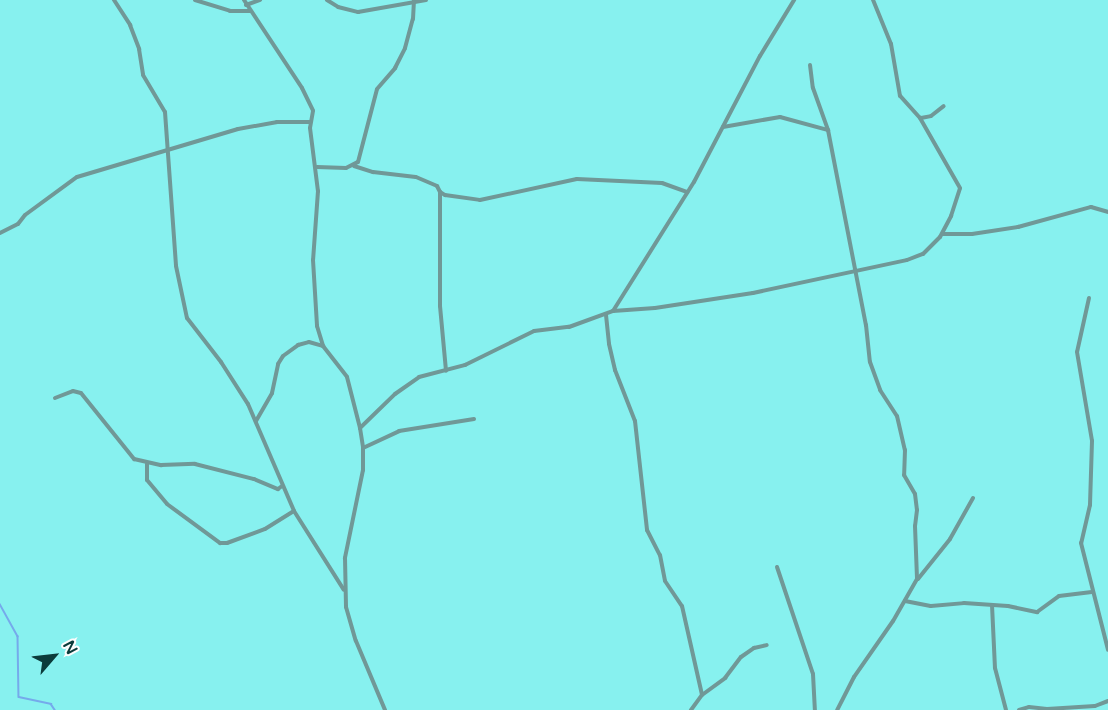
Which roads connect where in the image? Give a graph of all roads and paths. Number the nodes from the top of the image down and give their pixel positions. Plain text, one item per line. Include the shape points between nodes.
1 (114, 0) edge
2 (195, 0) edge
3 (244, 0) edge
4 (257, 0) edge
5 (327, 0) edge
6 (426, 0) edge
7 (794, 0) edge
8 (873, 0) edge
9 (413, 2) edge
10 (246, 5) junction
11 (250, 11) junction
12 (810, 65) dead end
13 (944, 106) dead end
14 (920, 118) junction
15 (310, 122) junction
16 (723, 126) junction
17 (828, 130) junction
18 (166, 150) junction
19 (317, 166) junction
20 (354, 166) junction
21 (440, 192) junction
22 (687, 192) junction
23 (1108, 212) edge
24 (0, 234) edge
25 (943, 234) junction
26 (854, 270) junction
27 (1089, 298) dead end
28 (613, 311) junction
29 (606, 315) junction
30 (322, 346) junction
31 (446, 371) junction
32 (55, 398) dead end
33 (474, 419) dead end
34 (256, 421) junction
35 (360, 428) junction
36 (363, 448) junction
37 (147, 464) junction
38 (282, 486) junction
39 (973, 498) dead end
40 (294, 511) junction
41 (777, 567) dead end
42 (917, 579) junction
43 (345, 590) junction
44 (1092, 592) junction
45 (905, 601) junction
46 (992, 605) junction
47 (767, 645) dead end
48 (1108, 650) edge
49 (702, 695) junction
50 (1108, 700) edge
51 (385, 710) edge
52 (691, 710) edge
53 (815, 710) edge
54 (837, 710) edge
55 (1006, 710) edge
56 (1019, 710) edge

1 - 18 street via 140,49 143,75 165,112
2 - 11 street via 230,11
3 - 10 street
4 - 10 street
5 - 9 street via 358,12
6 - 9 street
7 - 16 street
8 - 14 street via 891,44 900,96
9 - 20 street via 405,48 395,68 377,89 363,149
10 - 11 street
11 - 15 street via 309,98 313,111
12 - 17 street via 813,88
13 - 14 street via 931,116
14 - 25 street via 960,188
15 - 18 street via 277,122 238,129
15 - 19 street
16 - 17 street via 780,117
16 - 22 street
17 - 26 street
18 - 24 street via 76,177
18 - 34 street via 182,304 187,318 221,362
19 - 20 street
19 - 30 street via 314,298
20 - 21 street via 416,177
21 - 22 street via 486,200 519,189 577,179 662,183
21 - 31 street via 440,300
22 - 28 street
23 - 25 street via 1091,207 1018,227
25 - 26 street via 916,257
26 - 28 street via 753,293
26 - 42 street via 870,362 880,390 897,416 905,450 904,476 916,498
27 - 44 street via 1077,352 1092,441 1090,505 1081,543
28 - 29 street
29 - 31 street via 569,327 534,331 478,360
29 - 49 street via 615,370 635,421 647,530 660,555 665,581 682,606
30 - 34 street via 309,342 283,356 272,393
30 - 35 street via 345,372
31 - 35 street via 411,382
32 - 37 street via 73,391 81,393 124,450
33 - 36 street via 399,432
34 - 38 street
35 - 36 street
36 - 43 street via 363,470 345,558
37 - 38 street via 195,464 278,489
37 - 40 street via 147,480 167,504 220,543 265,529
38 - 40 street
39 - 42 street via 950,539
40 - 43 street
41 - 53 street via 813,674
42 - 45 street
43 - 51 street via 348,618
44 - 46 street via 1059,596 1037,612
44 - 48 street
45 - 46 street via 931,606
45 - 54 street via 854,677
46 - 55 street via 995,668
47 - 49 street via 748,652 725,678
49 - 52 street
50 - 56 street via 1095,706

